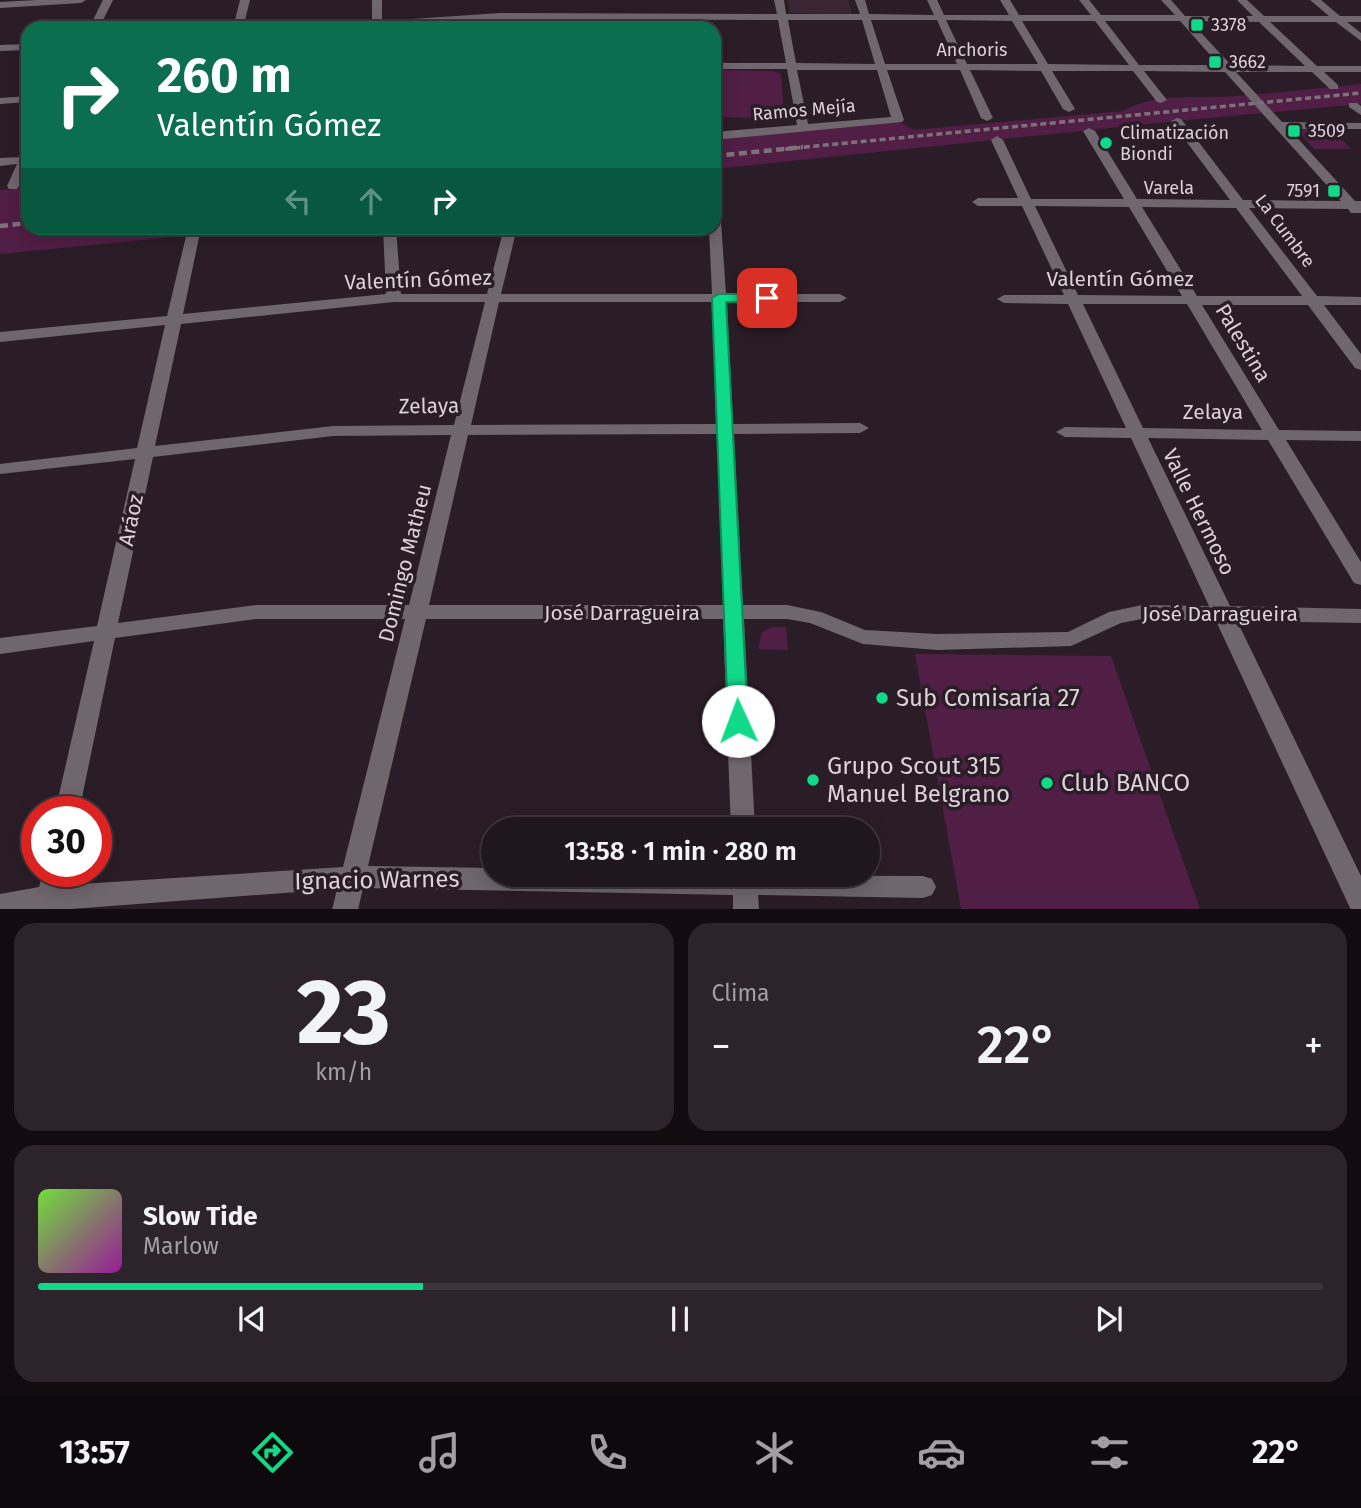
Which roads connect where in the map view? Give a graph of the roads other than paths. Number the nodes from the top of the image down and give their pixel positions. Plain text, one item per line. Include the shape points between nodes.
1 (81, 0) edge
2 (108, 0) edge
3 (245, 0) edge
4 (377, 0) edge
5 (779, 0) edge
6 (860, 0) edge
7 (932, 0) edge
8 (1005, 0) edge
9 (1084, 0) edge
10 (1166, 0) edge
11 (1242, 0) edge
12 (1315, 0) edge
13 (0, 5) edge
14 (502, 12) junction
15 (598, 13) junction
16 (782, 17) junction
17 (687, 18) edge
18 (865, 18) junction
19 (940, 18) junction
20 (1016, 18) junction
21 (1098, 18) junction
22 (1183, 19) junction
23 (1262, 19) junction
24 (1338, 19) junction
25 (1361, 19) edge
26 (98, 21) edge
27 (240, 21) edge
28 (377, 21) edge
29 (422, 21) edge
30 (499, 21) edge
31 (596, 21) edge
32 (1361, 38) edge
33 (21, 47) edge
34 (0, 48) edge
35 (721, 66) edge
36 (791, 67) junction
37 (881, 67) junction
38 (963, 67) junction
39 (1045, 68) junction
40 (1137, 68) junction
41 (1229, 69) junction
42 (1315, 69) junction
43 (1361, 69) edge
44 (1335, 87) dead end
45 (21, 100) edge
46 (1161, 100) dead end
47 (0, 101) edge
48 (1069, 108) dead end
49 (987, 118) dead end
50 (1177, 121) dead end
51 (1282, 125) junction
52 (1361, 125) edge
53 (803, 128) junction
54 (1089, 131) dead end
55 (721, 135) edge
56 (997, 140) dead end
57 (21, 160) edge
58 (0, 162) edge
59 (21, 171) edge
60 (13, 186) dead end
61 (978, 202) dead end
62 (1027, 203) junction
63 (1135, 205) junction
64 (1242, 206) junction
65 (1358, 209) edge
66 (192, 235) edge
67 (389, 235) edge
68 (508, 235) edge
69 (716, 235) edge
70 (394, 298) junction
71 (493, 298) junction
72 (719, 298) junction
73 (839, 298) dead end
74 (1004, 299) dead end
75 (1073, 299) junction
76 (1193, 300) junction
77 (1313, 301) junction
78 (1361, 301) edge
79 (174, 320) junction
80 (0, 337) edge
81 (1361, 365) edge
82 (461, 428) junction
83 (860, 428) dead end
84 (725, 429) junction
85 (1065, 432) dead end
86 (1137, 435) junction
87 (1275, 436) junction
88 (1361, 436) edge
89 (145, 452) junction
90 (0, 468) edge
91 (1361, 578) edge
92 (734, 612) junction
93 (1222, 612) junction
94 (417, 613) junction
95 (1361, 616) edge
96 (106, 632) junction
97 (0, 646) edge
98 (70, 796) edge
99 (742, 817) edge
100 (353, 877) junction
101 (923, 887) dead end
102 (746, 890) edge
103 (48, 903) edge
104 (1361, 903) edge
105 (0, 905) edge
106 (345, 909) edge

1 - 13 street
2 - 26 street
3 - 27 street
4 - 28 street
5 - 16 street
6 - 18 street
7 - 19 street
8 - 20 street
9 - 21 street
10 - 22 street
11 - 23 street
12 - 24 street
14 - 15 street
14 - 29 street
14 - 30 street
15 - 17 street
15 - 31 street
16 - 17 street
16 - 18 street
16 - 36 street
18 - 19 street
18 - 37 street
19 - 20 street
19 - 38 street
20 - 21 street
20 - 39 street
21 - 22 street
21 - 40 street
22 - 23 street
22 - 41 street
23 - 24 street
23 - 42 street
24 - 25 street
24 - 32 street
33 - 34 street
35 - 36 street, Anchoris
36 - 37 street, Anchoris
36 - 53 street
37 - 38 street, Anchoris
37 - 53 street, Ramos Mejía via 898,120
38 - 39 street, Anchoris
38 - 49 street
39 - 40 street, Anchoris
39 - 48 street
40 - 41 street, Anchoris
40 - 46 street
41 - 42 street
41 - 51 street
42 - 43 street
42 - 44 street
45 - 47 street
50 - 64 street, La Cumbre
51 - 52 street
51 - 65 street
53 - 55 street, Ramos Mejía
54 - 63 street, Palestina
56 - 62 street, Valle Hermoso
57 - 58 street
59 - 60 street
61 - 62 street, Varela
62 - 63 street, Varela
62 - 75 street, Valle Hermoso
63 - 64 street, Varela
63 - 76 street, Palestina
64 - 65 street, Varela
64 - 77 street, La Cumbre
66 - 79 street, Aráoz
67 - 70 street
68 - 71 street, Domingo Matheu
69 - 72 street
70 - 71 street, Valentín Gómez
70 - 79 street, Valentín Gómez
71 - 72 street, Valentín Gómez
71 - 82 street, Domingo Matheu
72 - 73 street, Valentín Gómez
72 - 84 street
74 - 75 street, Valentín Gómez
75 - 76 street, Valentín Gómez
75 - 86 street, Valle Hermoso
76 - 77 street, Valentín Gómez
76 - 87 street, Palestina
77 - 78 street, Valentín Gómez
77 - 81 street, La Cumbre
79 - 80 street, Valentín Gómez
79 - 89 street, Aráoz
82 - 84 street, Zelaya
82 - 89 street, Zelaya via 333,431
82 - 94 street, Domingo Matheu
83 - 84 street, Zelaya
84 - 92 street
85 - 86 street, Zelaya
86 - 87 street, Zelaya
86 - 93 street, Valle Hermoso
87 - 88 street, Zelaya
87 - 91 street, Palestina
89 - 90 street, Zelaya
89 - 96 street, Aráoz
92 - 93 street, José Darragueira via 788,612 814,617 863,638 937,642 1071,639 1116,617 1142,611
92 - 94 street, José Darragueira
92 - 99 street
93 - 95 street, José Darragueira
93 - 104 street, Valle Hermoso
94 - 96 street, José Darragueira via 256,612
94 - 100 street, Domingo Matheu
96 - 97 street, José Darragueira
96 - 98 street, Aráoz
100 - 102 street, Ignacio Warnes
100 - 103 street, Ignacio Warnes
100 - 106 street, Domingo Matheu
101 - 102 street, Ignacio Warnes
103 - 105 street, Ignacio Warnes

